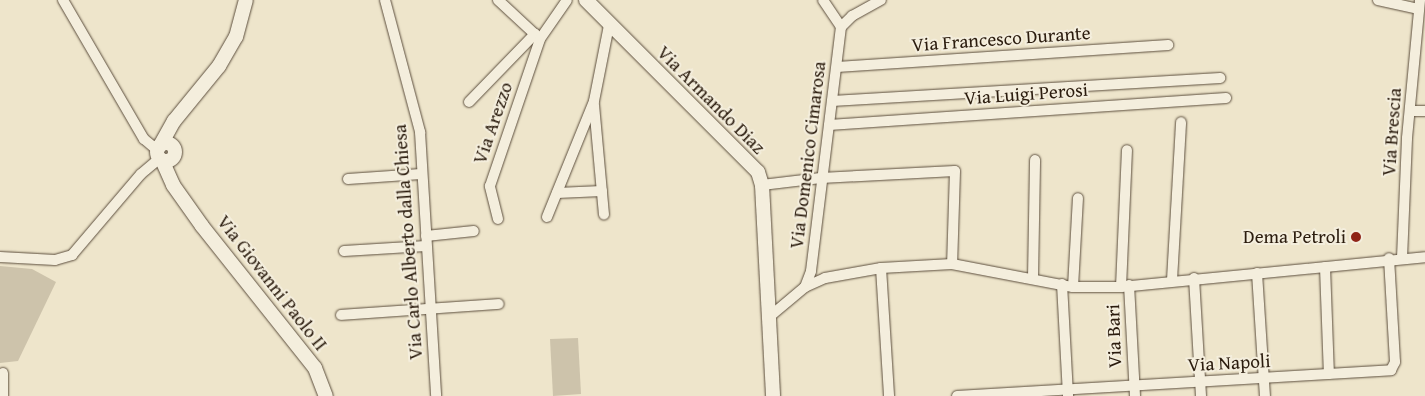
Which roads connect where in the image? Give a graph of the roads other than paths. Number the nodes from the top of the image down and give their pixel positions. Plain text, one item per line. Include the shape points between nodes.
1 (64, 0) edge
2 (246, 0) edge
3 (385, 0) edge
4 (498, 0) edge
5 (567, 0) edge
6 (586, 0) edge
7 (823, 0) edge
8 (881, 0) edge
9 (1378, 0) edge
10 (1419, 4) edge
11 (609, 25) junction
12 (841, 27) junction
13 (1421, 33) edge
14 (538, 37) junction
15 (1168, 45) dead end
16 (837, 67) junction
17 (1220, 78) dead end
18 (1226, 98) dead end
19 (594, 101) junction
20 (832, 101) junction
21 (469, 102) dead end
22 (1410, 111) junction
23 (1425, 112) edge
24 (1181, 122) dead end
25 (830, 125) junction
26 (1127, 150) dead end
27 (165, 153) junction
28 (1036, 160) dead end
29 (421, 174) junction
30 (821, 178) junction
31 (348, 179) dead end
32 (762, 185) junction
33 (602, 191) junction
34 (557, 193) junction
35 (1078, 198) dead end
36 (604, 215) dead end
37 (547, 217) dead end
38 (498, 219) dead end
39 (474, 231) dead end
40 (426, 241) junction
41 (344, 251) dead end
42 (0, 257) edge
43 (1425, 257) edge
44 (1389, 258) junction
45 (1402, 258) junction
46 (952, 264) junction
47 (1325, 267) junction
48 (881, 268) junction
49 (1257, 273) junction
50 (1033, 278) junction
51 (1194, 278) junction
52 (1172, 280) junction
53 (1062, 284) junction
54 (1125, 286) junction
55 (805, 287) junction
56 (1073, 287) junction
57 (499, 304) dead end
58 (431, 309) junction
59 (341, 315) dead end
60 (768, 318) junction
61 (3, 373) dead end
62 (1329, 374) junction
63 (1264, 379) junction
64 (1200, 382) junction
65 (1134, 391) edge
66 (1067, 393) edge
67 (990, 395) edge
68 (3, 396) edge
69 (326, 396) edge
70 (436, 396) edge
71 (773, 396) edge
72 (889, 396) edge
73 (957, 396) edge
74 (1201, 396) edge
75 (1265, 396) edge

1 - 27 street via 144,139
2 - 27 main road via 236,37 219,66 182,111
3 - 29 street, Via Carlo Alberto dalla Chiesa via 420,132
4 - 14 street
5 - 14 street, Via Arezzo
6 - 11 main road, Via Armando Diaz
7 - 12 street
8 - 12 street via 852,16
9 - 10 street, Via Brescia
10 - 13 street, Via Brescia
11 - 19 street
11 - 32 main road, Via Armando Diaz via 751,166
12 - 16 street, Via Domenico Cimarosa
13 - 22 street, Via Brescia
14 - 21 street, Via Arezzo
14 - 38 street, Via Arezzo via 490,186
15 - 16 street, Via Francesco Durante
16 - 20 street, Via Domenico Cimarosa
17 - 20 street
18 - 25 street, Via Luigi Perosi
19 - 33 street
19 - 34 street
20 - 25 street, Via Domenico Cimarosa
22 - 23 street
22 - 45 street, Via Brescia
24 - 52 street
25 - 30 street, Via Domenico Cimarosa
26 - 54 street, Via Bari
27 - 42 street via 141,174 72,255 55,260
27 - 69 main road, Via Giovanni Paolo II via 181,197 315,368
28 - 50 street
29 - 31 street
29 - 40 street, Via Carlo Alberto dalla Chiesa
30 - 32 street
30 - 46 street via 955,171
30 - 55 street, Via Domenico Cimarosa via 811,271
32 - 60 main road, Via Armando Diaz
33 - 34 street
33 - 36 street
34 - 37 street
35 - 56 street
39 - 40 street
40 - 41 street
40 - 58 street, Via Carlo Alberto dalla Chiesa
43 - 45 street
44 - 45 street
44 - 47 street
44 - 62 street, Via Napoli via 1394,366 1387,371
46 - 48 street
46 - 50 street
47 - 49 street
47 - 62 street
48 - 55 street via 825,278
48 - 72 street
49 - 51 street
49 - 63 street
50 - 53 street
51 - 52 street
51 - 64 street
52 - 54 street
53 - 56 street
53 - 66 street
54 - 56 street
54 - 65 street, Via Bari
55 - 60 street
57 - 58 street
58 - 59 street
58 - 70 street, Via Carlo Alberto dalla Chiesa
60 - 71 main road, Via Armando Diaz
61 - 68 street
62 - 63 street, Via Napoli
63 - 64 street, Via Napoli
63 - 75 street
64 - 65 street, Via Napoli
64 - 74 street
65 - 66 street, Via Napoli
66 - 67 street, Via Napoli
67 - 73 street, Via Napoli

